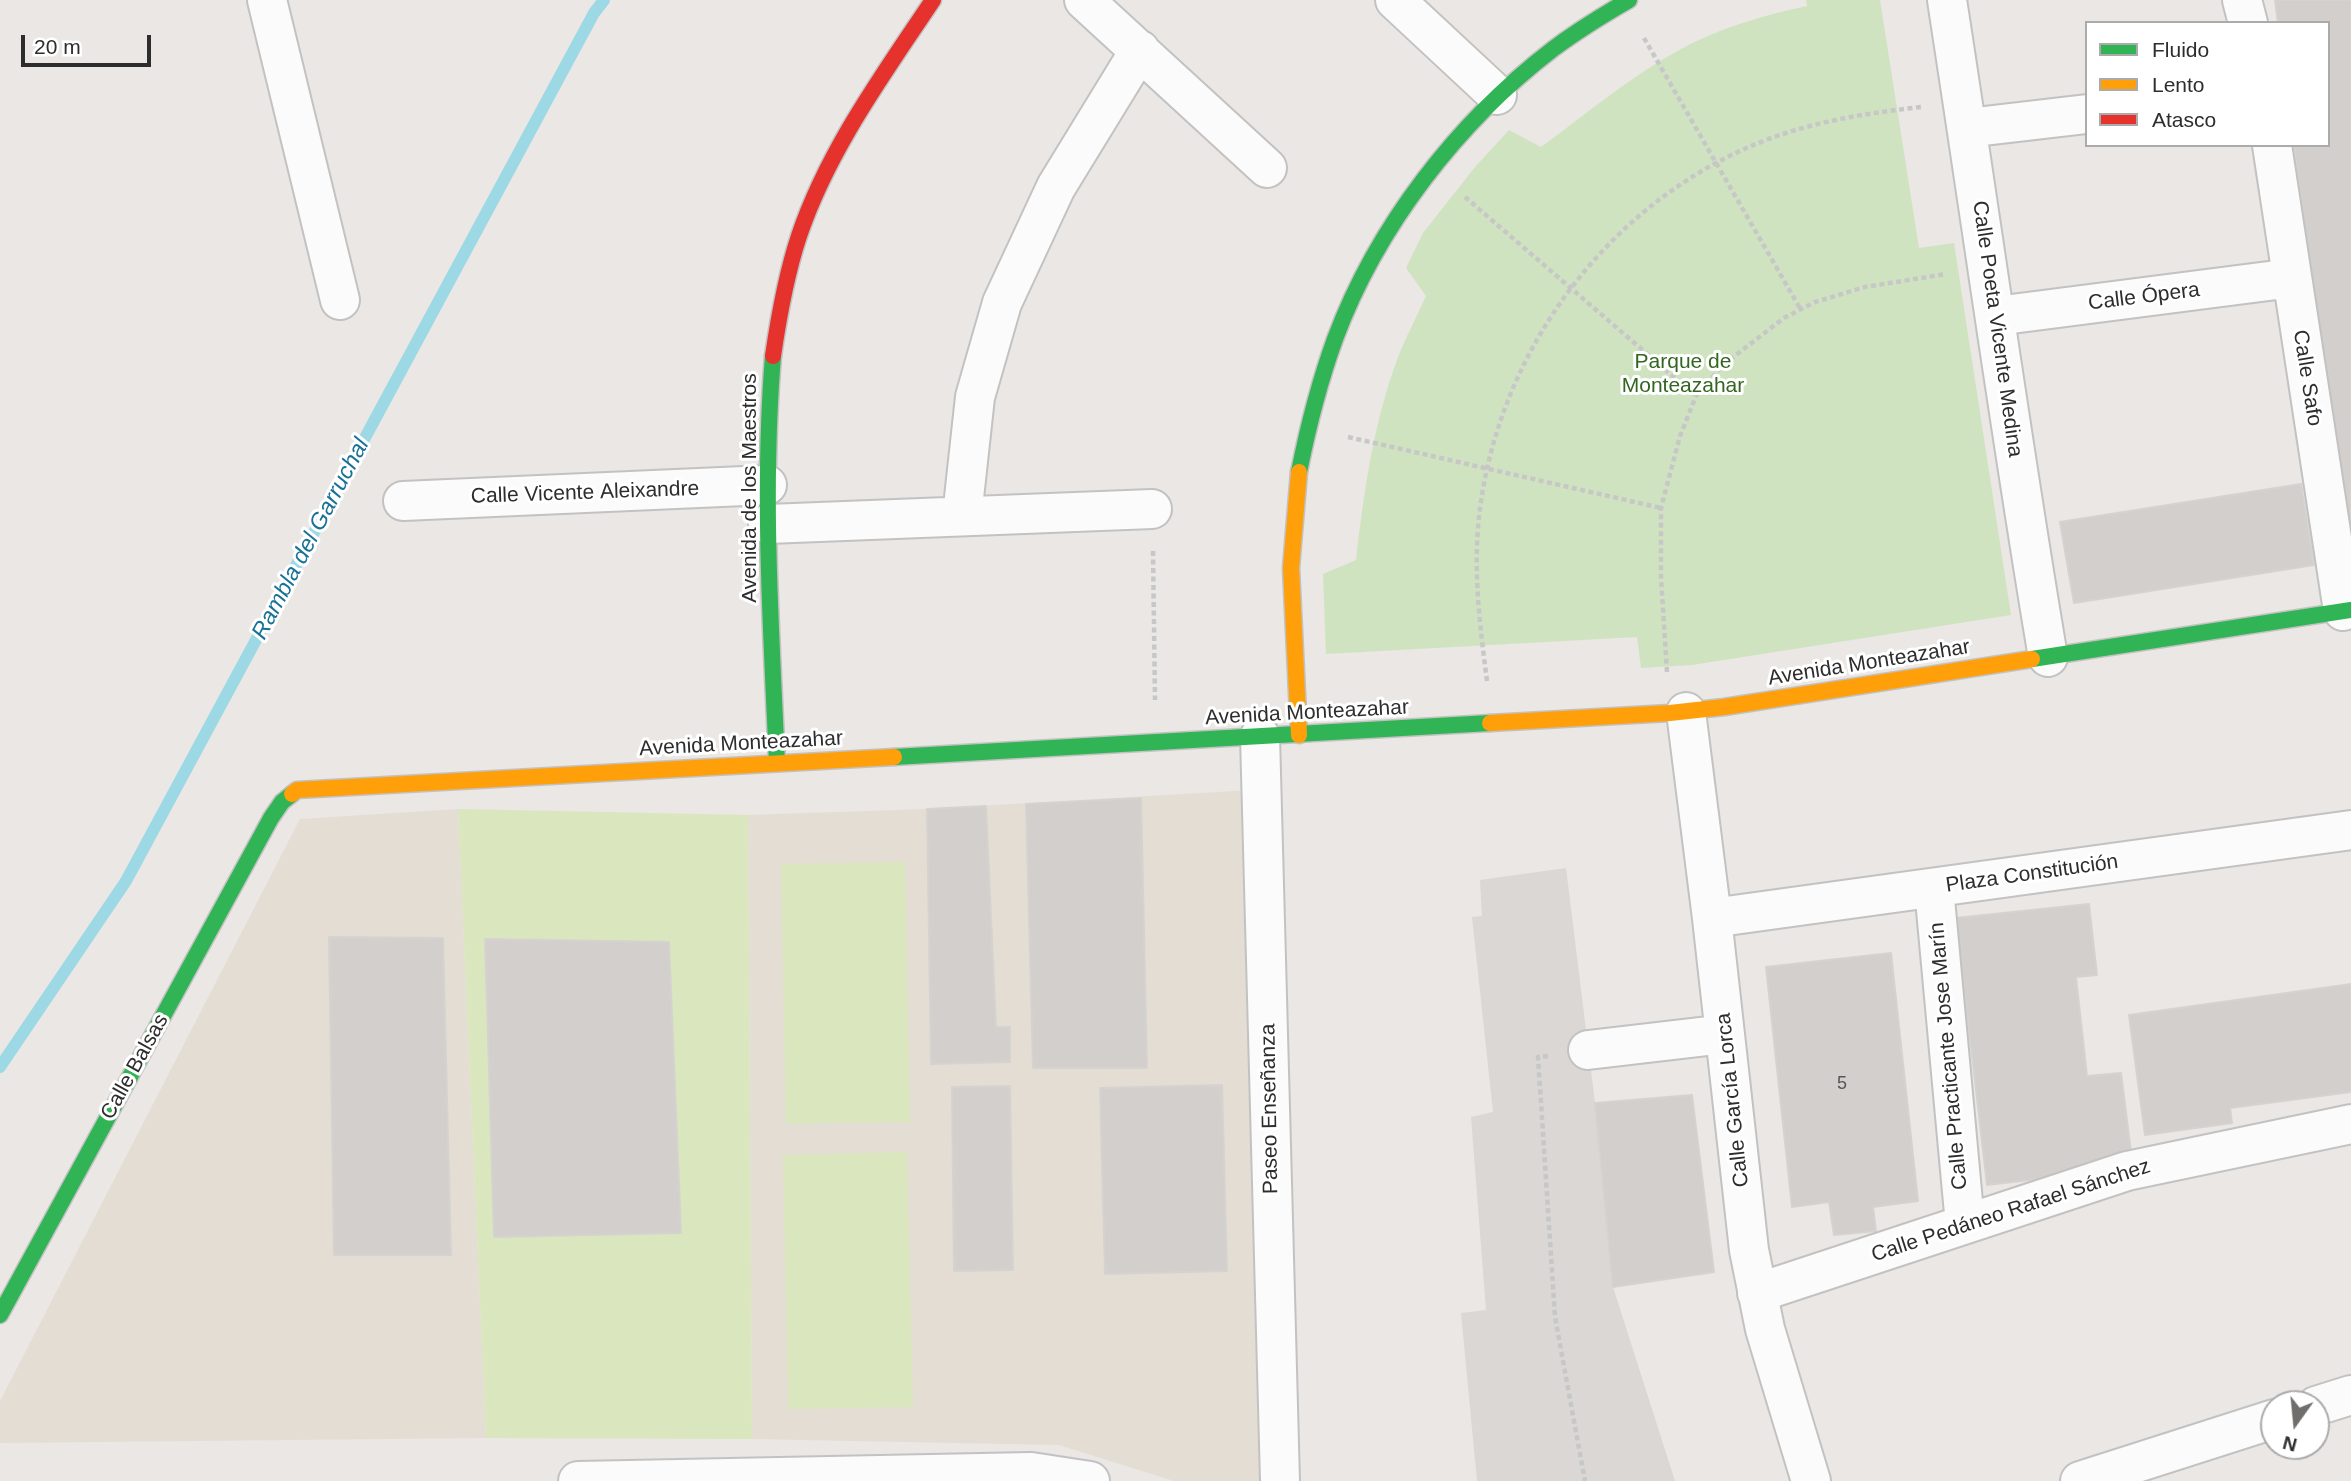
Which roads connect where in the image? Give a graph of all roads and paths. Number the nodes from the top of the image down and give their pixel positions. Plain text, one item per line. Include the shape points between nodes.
1 (267, 0) edge
2 (933, 0) edge
3 (1084, 0) edge
4 (1395, 0) edge
5 (1947, 0) edge
6 (2242, 0) edge
7 (1627, 1) edge
8 (2247, 21) edge
9 (1140, 50) junction
10 (1497, 95) junction
11 (2085, 114) edge
12 (1965, 115) junction
13 (2272, 147) edge
14 (1716, 163) junction
15 (1267, 168) dead end
16 (1432, 169) junction
17 (1989, 267) junction
18 (2292, 278) junction
19 (1571, 288) junction
20 (340, 300) dead end
21 (1801, 310) junction
22 (1996, 316) junction
23 (1696, 397) junction
24 (1308, 428) junction
25 (1487, 468) junction
26 (767, 485) junction
27 (403, 500) dead end
28 (1661, 508) junction
29 (1152, 509) joint
30 (962, 516) junction
31 (768, 524) junction
32 (2347, 610) edge
33 (2049, 657) junction
34 (1678, 713) junction
35 (1493, 724) junction
36 (1299, 735) junction
37 (1261, 736) junction
38 (1155, 743) junction
39 (777, 763) junction
40 (271, 818) joint
41 (2351, 830) edge
42 (1934, 888) junction
43 (1713, 918) junction
44 (1725, 1034) junction
45 (1588, 1049) joint
46 (2351, 1124) edge
47 (1965, 1224) junction
48 (1757, 1293) junction
49 (0, 1315) edge
50 (2351, 1395) edge
51 (2330, 1402) edge
52 (2260, 1423) edge
53 (578, 1481) edge
54 (1090, 1481) edge
55 (1280, 1481) edge
56 (1585, 1481) edge
57 (1811, 1481) edge
58 (2080, 1481) edge

1 - 20 street
2 - 26 street, Avenida de los Maestros via 867,98 799,235 776,322
3 - 9 street
4 - 10 street
5 - 12 street, Calle Poeta Vicente Medina
6 - 8 street
7 - 10 street via 1545,54
7 - 14 path
9 - 15 street
9 - 30 street via 1056,187 1002,303 975,397
10 - 16 street
11 - 12 street
12 - 14 path via 1872,113 1765,140
12 - 17 street, Calle Poeta Vicente Medina
13 - 18 street, Calle Safo
14 - 19 path via 1625,228
14 - 21 path
16 - 19 path
16 - 24 street via 1380,244 1351,299 1327,358
17 - 21 path via 1865,287
17 - 22 street, Calle Poeta Vicente Medina
18 - 22 street, Calle Ópera
18 - 32 street, Calle Safo
19 - 23 path
19 - 25 path via 1525,360
21 - 23 path via 1723,365
22 - 33 street, Calle Poeta Vicente Medina
23 - 28 path via 1680,436
24 - 25 path
24 - 36 street via 1292,543
25 - 28 path
25 - 35 path via 1477,573
26 - 27 street, Calle Vicente Aleixandre
26 - 31 street, Avenida de los Maestros
28 - 34 path via 1661,565
29 - 30 street
29 - 38 path
30 - 31 street
31 - 39 street, Avenida de los Maestros
32 - 33 street, Avenida Monteazahar
33 - 34 street, Avenida Monteazahar
34 - 35 street, Avenida Monteazahar
34 - 43 street, Calle García Lorca
35 - 36 street, Avenida Monteazahar
36 - 37 street, Avenida Monteazahar
37 - 38 street, Avenida Monteazahar
37 - 55 street, Paseo Enseñanza
38 - 39 street, Avenida Monteazahar
39 - 40 street, Avenida Monteazahar via 297,790
40 - 49 street, Calle Balsas
41 - 42 street, Plaza Constitución
42 - 43 street, Plaza Constitución
42 - 47 street, Calle Practicante Jose Marín
43 - 44 street, Calle García Lorca
44 - 45 street
44 - 48 street, Calle García Lorca
45 - 56 path via 1538,1057 1555,1317
46 - 47 street, Calle Pedáneo Rafael Sánchez via 2127,1171
47 - 48 street, Calle Pedáneo Rafael Sánchez
48 - 57 street, Calle García Lorca
50 - 51 street
52 - 58 street
53 - 54 street via 1031,1472

